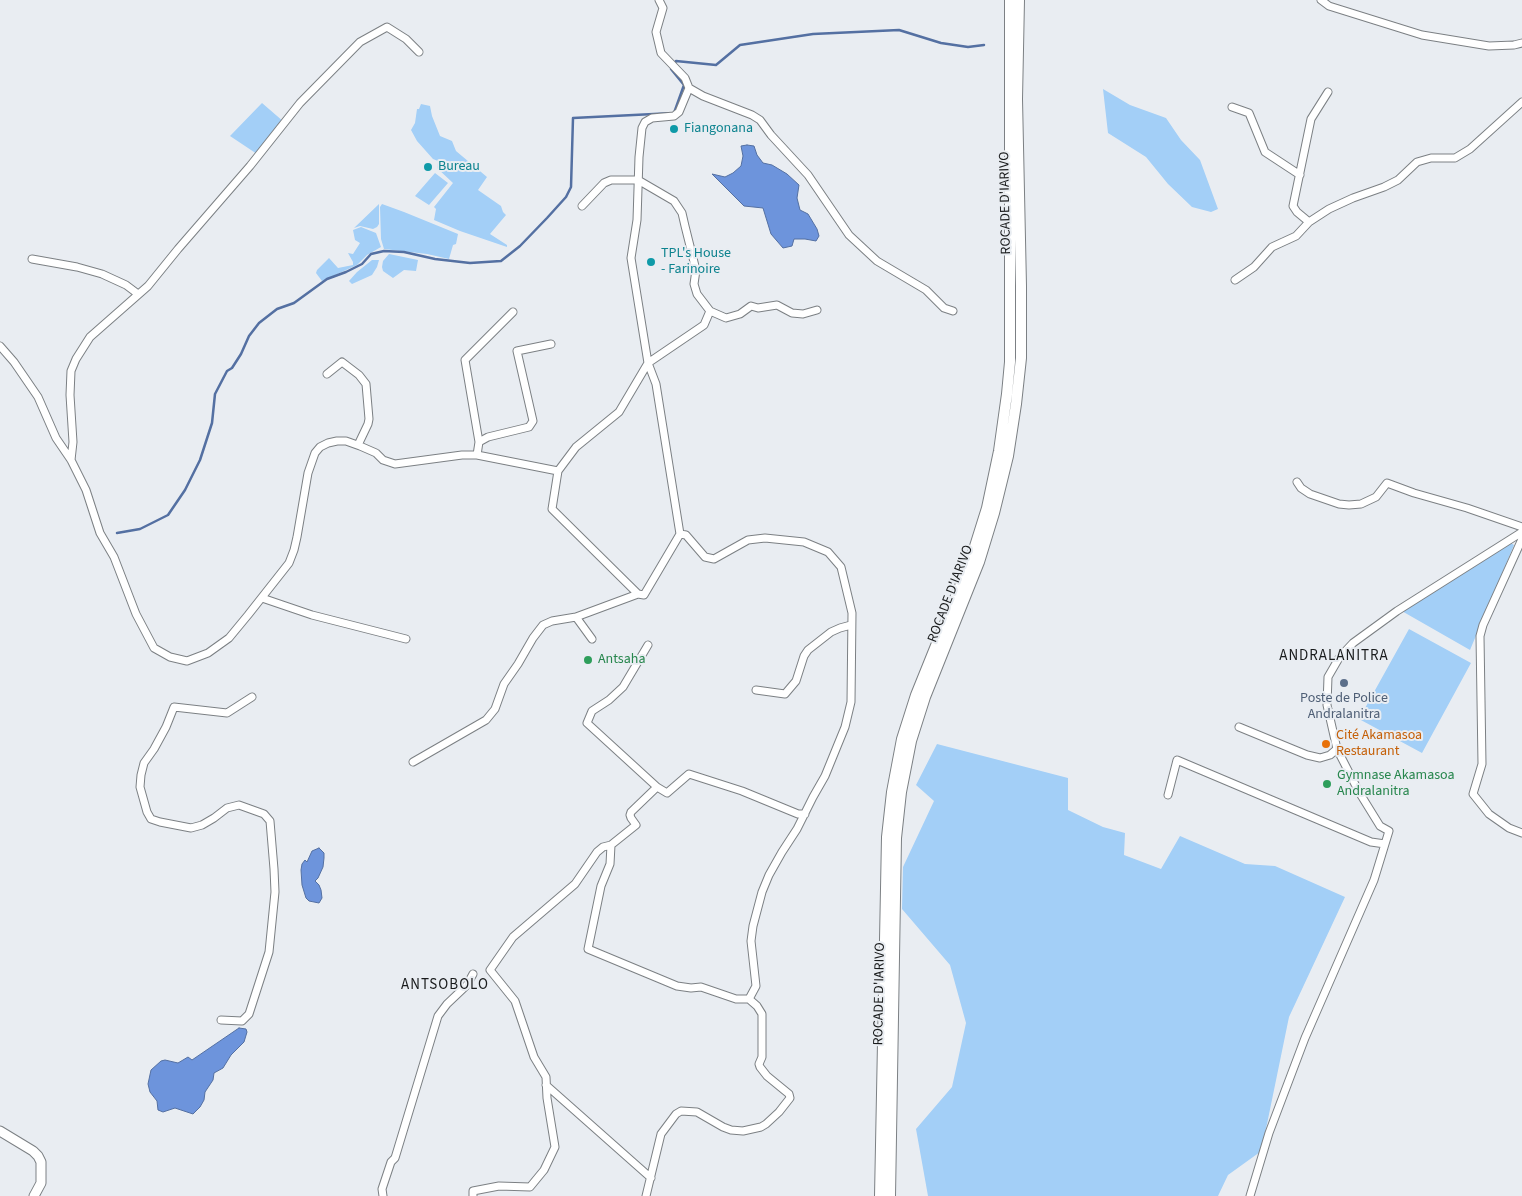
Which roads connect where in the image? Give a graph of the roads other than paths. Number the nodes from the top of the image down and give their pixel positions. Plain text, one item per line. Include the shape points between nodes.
1 (659, 0) edge
2 (1010, 0) edge
3 (1019, 0) edge
4 (1321, 0) edge
5 (1522, 42) edge
6 (419, 52) dead end
7 (689, 88) junction
8 (1328, 92) dead end
9 (1521, 105) edge
10 (1232, 107) dead end
11 (1300, 175) junction
12 (638, 180) junction
13 (582, 206) dead end
14 (1309, 222) junction
15 (32, 259) dead end
16 (1235, 280) dead end
17 (138, 294) junction
18 (817, 310) dead end
19 (710, 311) junction
20 (953, 311) dead end
21 (513, 312) dead end
22 (551, 344) dead end
23 (0, 346) edge
24 (648, 363) junction
25 (327, 374) dead end
26 (479, 442) junction
27 (358, 446) junction
28 (477, 455) junction
29 (71, 460) junction
30 (558, 470) junction
31 (1297, 482) dead end
32 (1522, 527) edge
33 (1522, 532) edge
34 (680, 534) junction
35 (1522, 539) edge
36 (638, 594) junction
37 (262, 598) junction
38 (576, 618) junction
39 (851, 625) junction
40 (406, 639) dead end
41 (592, 639) dead end
42 (648, 645) dead end
43 (756, 690) dead end
44 (252, 697) dead end
45 (1239, 727) dead end
46 (1337, 749) junction
47 (413, 762) dead end
48 (657, 787) junction
49 (1168, 796) dead end
50 (806, 814) junction
51 (1522, 833) edge
52 (1385, 844) junction
53 (611, 846) junction
54 (474, 974) dead end
55 (749, 999) junction
56 (221, 1020) dead end
57 (546, 1085) junction
58 (0, 1131) edge
59 (651, 1178) junction
60 (34, 1196) edge
61 (383, 1196) edge
62 (473, 1196) edge
63 (646, 1196) edge
64 (880, 1196) edge
65 (890, 1196) edge
66 (1250, 1196) edge

1 - 7 street via 663,8 656,32 661,53 685,78
2 - 64 main road, ROCADE D'IARIVO via 1008,386 987,508 971,559 916,695 902,739 892,792 887,837
3 - 65 main road, ROCADE D'IARIVO via 1017,99 1021,358 1008,456 994,513 980,562 925,697 911,741 901,792 896,838
4 - 5 street via 1329,6 1422,35 1489,46
6 - 17 street via 387,26 360,42 300,103 250,166
7 - 12 street via 679,112 674,116 645,122 638,157
7 - 20 street via 760,120 817,185 849,235 876,261 926,290 944,308
8 - 11 street via 1311,119
9 - 14 street via 1455,158 1431,158 1418,162 1398,180 1329,209
10 - 11 street via 1249,113 1265,152
11 - 14 street via 1293,206
12 - 13 street via 604,183
12 - 19 street via 674,201 682,213 696,270 696,294
12 - 24 street via 637,220 631,258
14 - 16 street via 1296,236 1272,247
15 - 17 street via 102,274
17 - 29 street via 90,337 71,371
18 - 19 street via 803,314 792,313 778,305 751,306 726,318
19 - 24 street via 704,325
21 - 26 street via 465,360
22 - 26 street via 517,351 533,421 529,427
23 - 29 street via 38,397 56,438
24 - 30 street via 619,412 576,447
24 - 34 street via 656,384
25 - 27 street via 342,362 359,374 366,384 369,419
26 - 28 street
27 - 28 street via 394,464
27 - 37 street via 337,441 328,443 315,453 308,473 294,550
28 - 30 street
29 - 37 street via 86,490 100,533 154,648 170,657 187,661 208,653 229,638
30 - 36 street via 552,509
31 - 32 street via 1310,494 1349,505 1376,497 1387,483
33 - 46 street via 1397,611 1353,643 1339,658 1328,677 1327,705
34 - 36 street via 644,596
34 - 39 street via 686,535 704,557 714,560 748,540 765,538 804,542 828,552 841,567 852,613
35 - 51 street via 1480,636 1482,764 1473,794 1489,814
36 - 38 street
37 - 40 street via 312,615
38 - 41 street
38 - 47 street via 543,625 504,684 495,709 486,720
39 - 43 street via 831,632 808,650 796,680 785,694
39 - 50 street via 851,702 845,727
42 - 48 street via 623,687 592,711 587,723
44 - 56 street via 227,713 174,707 144,763 141,776 140,787 151,819 191,828 202,825 226,808 239,805 264,814 270,820 275,892 269,952 248,1014 242,1021
45 - 46 street via 1320,758
46 - 52 street via 1380,826 1389,831
48 - 50 street via 667,793 689,774 798,814
48 - 53 street via 631,812 636,825
49 - 52 street via 1177,760 1371,842
50 - 55 street via 762,892 751,941 756,986
52 - 66 street via 1374,880 1305,1038 1269,1132
53 - 55 street via 610,864 601,886 588,949 677,986 700,987 731,998
53 - 57 street via 597,852 575,884 513,937 490,970 515,1001 534,1057 546,1077
54 - 61 street via 438,1016 395,1158 382,1189
55 - 59 street via 762,1014 760,1067 788,1094 788,1100 762,1127 743,1131 723,1127 697,1112 681,1111 661,1134
57 - 59 street
57 - 62 street via 556,1147 544,1170 530,1187 499,1186 473,1191
58 - 60 street via 38,1156 41,1182
59 - 63 street

